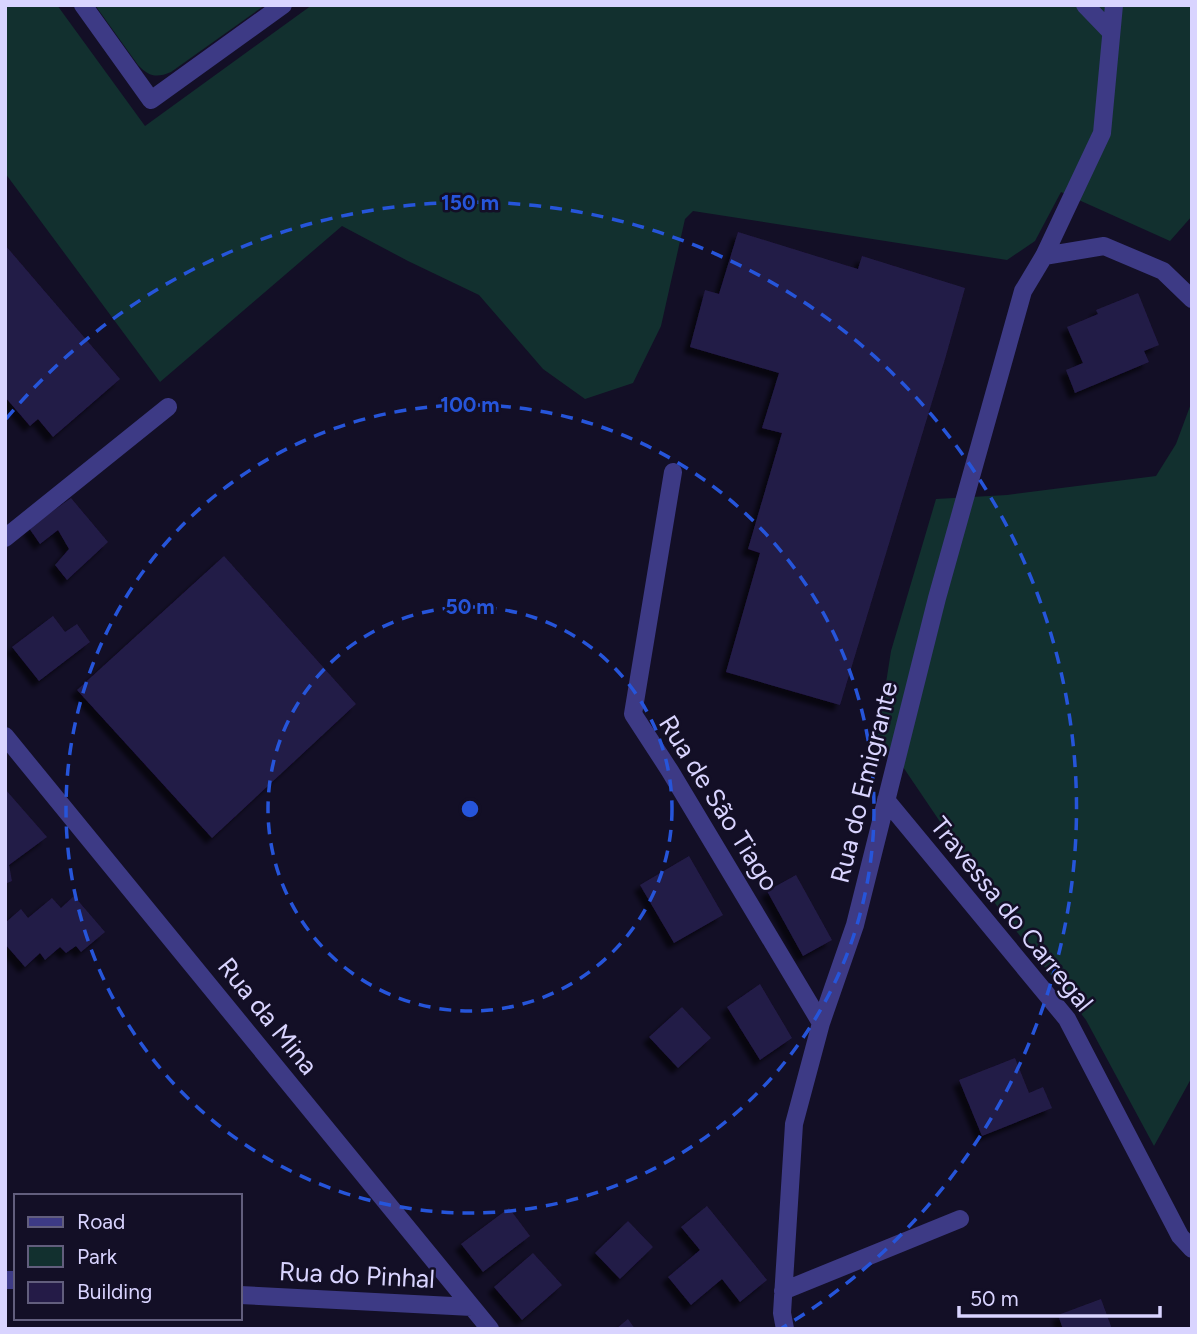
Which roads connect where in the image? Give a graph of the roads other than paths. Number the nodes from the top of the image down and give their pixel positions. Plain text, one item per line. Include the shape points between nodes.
1 (83, 5) edge
2 (283, 5) edge
3 (1085, 5) edge
4 (1114, 5) edge
5 (1111, 32) junction
6 (1044, 256) junction
7 (1192, 299) edge
8 (168, 408) dead end
9 (673, 472) dead end
10 (5, 538) edge
11 (5, 736) edge
12 (886, 800) junction
13 (821, 1023) junction
14 (960, 1219) dead end
15 (1192, 1249) edge
16 (783, 1291) junction
17 (242, 1295) edge
18 (472, 1307) junction
19 (490, 1329) edge
20 (785, 1329) edge

1 - 2 street via 151,100
3 - 5 street
4 - 5 street, Rua do Emigrante
5 - 6 street, Rua do Emigrante via 1101,133
6 - 7 street via 1104,246 1163,271
6 - 12 street, Rua do Emigrante via 1023,291
8 - 10 street
9 - 13 street, Rua de São Tiago via 633,714
11 - 18 street, Rua da Mina
12 - 13 street, Rua do Emigrante via 855,925
12 - 15 street, Travessa do Carregal via 1067,1019 1180,1236
13 - 16 street, Rua do Emigrante via 794,1124
14 - 16 street
16 - 20 street, Rua do Emigrante
17 - 18 street, Rua do Pinhal
18 - 19 street, Rua da Mina

